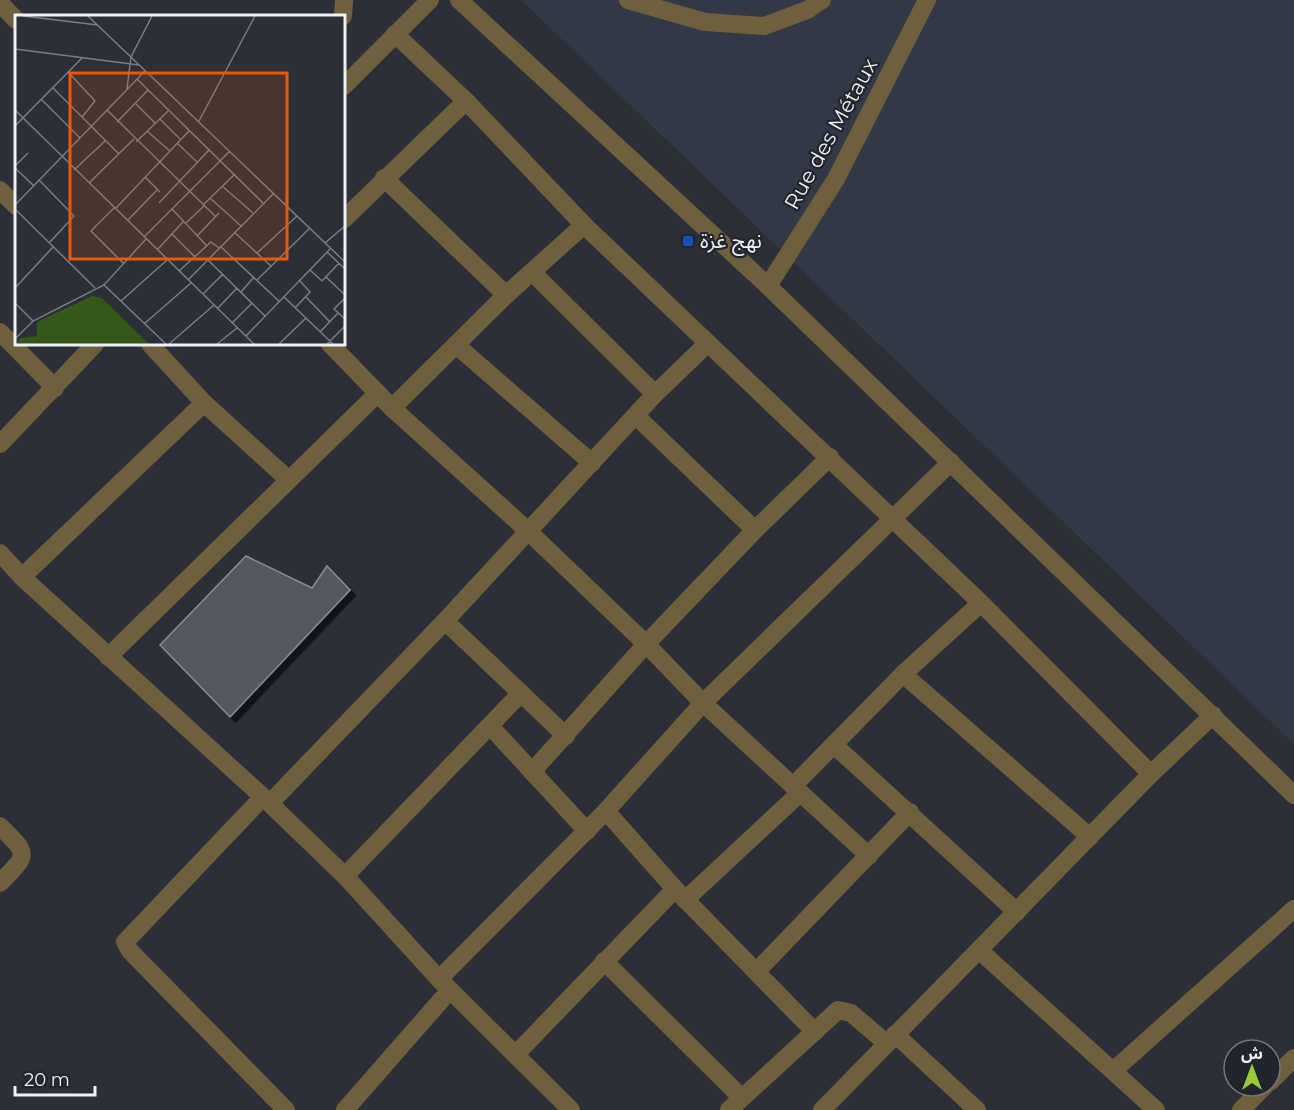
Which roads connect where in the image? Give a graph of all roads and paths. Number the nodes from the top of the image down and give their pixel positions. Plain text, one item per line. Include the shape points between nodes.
1 (344, 0) edge
2 (430, 0) edge
3 (459, 0) edge
4 (628, 0) edge
5 (822, 0) edge
6 (927, 0) edge
7 (0, 3) edge
8 (343, 15) edge
9 (15, 19) edge
10 (395, 34) junction
11 (345, 85) edge
12 (466, 101) junction
13 (384, 178) junction
14 (0, 190) edge
15 (15, 206) edge
16 (345, 218) edge
17 (584, 225) junction
18 (533, 273) junction
19 (768, 286) junction
20 (506, 295) junction
21 (0, 332) edge
22 (708, 343) junction
23 (94, 345) edge
24 (151, 345) edge
25 (331, 345) edge
26 (456, 345) junction
27 (55, 388) junction
28 (378, 393) junction
29 (655, 394) junction
30 (204, 404) junction
31 (392, 408) junction
32 (636, 416) junction
33 (0, 444) edge
34 (830, 457) junction
35 (951, 462) junction
36 (592, 463) junction
37 (288, 480) junction
38 (891, 519) junction
39 (527, 530) junction
40 (755, 530) junction
41 (0, 553) edge
42 (22, 577) junction
43 (981, 603) junction
44 (445, 621) junction
45 (646, 644) junction
46 (108, 657) junction
47 (903, 674) junction
48 (521, 693) junction
49 (703, 703) junction
50 (1213, 715) junction
51 (490, 726) junction
52 (566, 736) junction
53 (834, 745) junction
54 (532, 772) junction
55 (1151, 774) junction
56 (797, 789) junction
57 (1294, 795) edge
58 (266, 800) junction
59 (606, 811) junction
60 (910, 812) junction
61 (0, 826) edge
62 (587, 831) junction
63 (1090, 837) junction
64 (869, 856) junction
65 (345, 876) junction
66 (0, 883) edge
67 (680, 895) junction
68 (1294, 909) edge
69 (1017, 912) junction
70 (980, 951) junction
71 (604, 961) junction
72 (757, 971) junction
73 (444, 984) junction
74 (815, 1032) junction
75 (890, 1039) junction
76 (516, 1054) junction
77 (1294, 1058) edge
78 (1282, 1070) edge
79 (1113, 1071) junction
80 (1253, 1098) edge
81 (735, 1104) edge
82 (286, 1110) edge
83 (345, 1110) edge
84 (571, 1110) edge
85 (822, 1110) edge
86 (978, 1110) edge
87 (1155, 1110) edge
88 (1241, 1110) edge

1 - 8 street
2 - 10 street
3 - 19 street
4 - 5 street via 705,22 764,26
6 - 19 street, Rue des Métaux via 836,179
7 - 9 street
10 - 11 street
10 - 12 street
12 - 13 street
12 - 17 street
13 - 16 street
13 - 20 street
14 - 15 street
17 - 18 street
17 - 22 street
18 - 20 street
18 - 29 street
19 - 35 street
20 - 26 street
21 - 27 street
22 - 29 street
22 - 34 street
23 - 27 street
24 - 30 street
25 - 28 street
26 - 31 street
26 - 36 street
27 - 33 street
28 - 31 street
28 - 37 street
29 - 32 street
30 - 37 street
30 - 42 street
31 - 39 street
32 - 36 street
32 - 40 street
34 - 38 street
34 - 40 street
35 - 38 street
35 - 50 street
36 - 39 street
37 - 46 street
38 - 43 street
38 - 49 street
39 - 44 street
39 - 45 street
40 - 45 street
41 - 42 street
42 - 46 street
43 - 47 street
43 - 55 street
44 - 48 street
44 - 58 street
45 - 49 street
45 - 52 street
46 - 58 street
47 - 53 street
47 - 63 street
48 - 51 street
48 - 52 street
49 - 56 street
49 - 59 street
50 - 55 street
50 - 57 street
51 - 54 street
51 - 65 street
52 - 54 street
53 - 56 street
53 - 60 street
54 - 62 street
55 - 63 street
56 - 64 street
56 - 67 street
58 - 65 street
58 - 82 street via 125,942
59 - 62 street
59 - 67 street
60 - 64 street
60 - 69 street
61 - 66 street via 23,852 20,863
62 - 73 street
63 - 69 street
64 - 72 street
65 - 73 street
67 - 71 street
67 - 72 street
68 - 79 street
69 - 70 street
70 - 75 street
70 - 79 street
71 - 76 street
71 - 81 street
72 - 74 street
73 - 76 street
73 - 83 street
74 - 75 street via 842,1010
74 - 81 street
75 - 85 street
75 - 86 street
76 - 84 street
77 - 78 street
79 - 87 street
80 - 88 street

